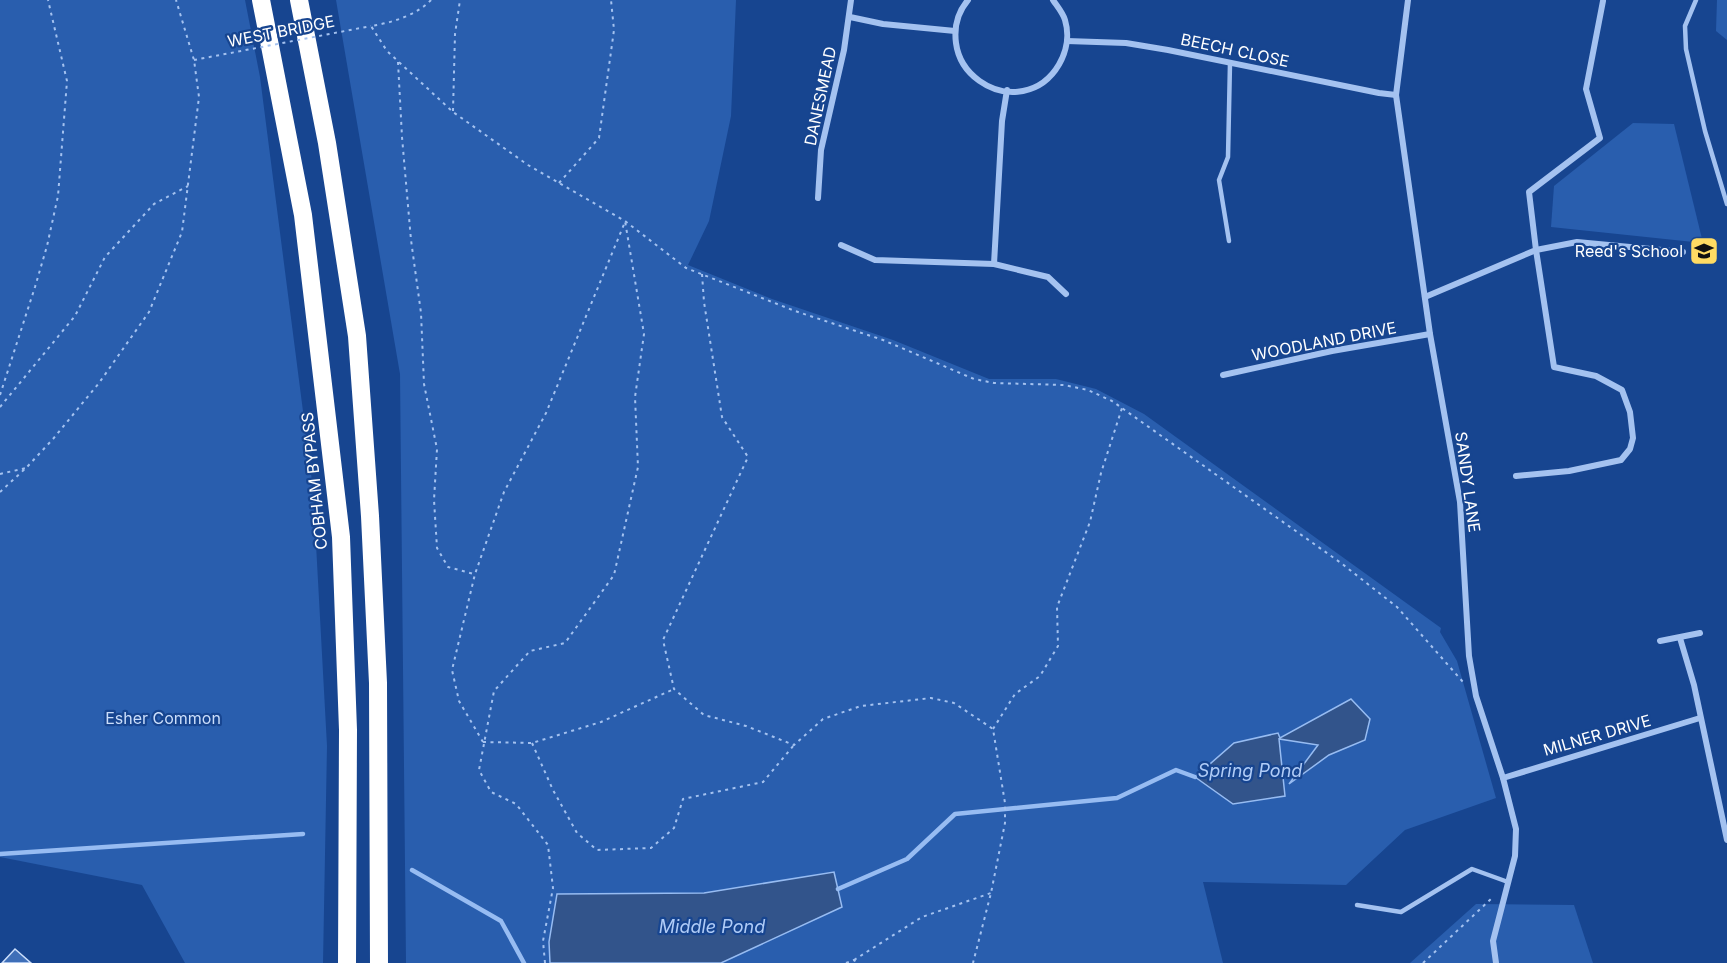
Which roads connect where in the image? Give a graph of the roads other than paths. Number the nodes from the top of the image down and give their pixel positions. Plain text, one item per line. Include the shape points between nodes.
1 (261, 0) edge
2 (299, 0) edge
3 (851, 0) edge
4 (968, 0) edge
5 (1053, 0) edge
6 (1408, 0) edge
7 (1696, 0) edge
8 (1603, 1) edge
9 (850, 17) junction
10 (955, 31) junction
11 (1067, 41) junction
12 (1230, 63) junction
13 (1007, 90) junction
14 (1396, 95) junction
15 (818, 198) dead end
16 (1727, 204) edge
17 (1229, 241) dead end
18 (841, 245) dead end
19 (1536, 250) junction
20 (1683, 252) dead end
21 (994, 264) junction
22 (1066, 294) dead end
23 (1425, 297) junction
24 (1430, 334) junction
25 (1223, 375) dead end
26 (1516, 476) dead end
27 (1700, 633) dead end
28 (1680, 638) junction
29 (1660, 641) dead end
30 (1700, 718) junction
31 (1503, 778) junction
32 (1727, 840) edge
33 (1508, 882) junction
34 (1357, 905) dead end
35 (347, 963) edge
36 (379, 963) edge
37 (1496, 963) edge

1 - 35 highway, COBHAM BYPASS via 303,215 341,537 348,730
2 - 36 highway via 327,142 357,336 378,683
3 - 9 street, DANESMEAD
4 - 10 street
5 - 11 street via 1065,19
6 - 14 street, SANDY LANE
7 - 16 lane via 1685,26 1686,49
8 - 19 street via 1586,89 1600,138 1529,192
9 - 10 street
9 - 15 street, DANESMEAD via 821,150
10 - 13 street via 957,53 970,75 994,90
11 - 12 street, BEECH CLOSE via 1126,43
11 - 13 street via 1062,60 1040,85 1022,91
12 - 14 street, BEECH CLOSE
12 - 17 lane via 1228,157 1219,180
13 - 21 street
14 - 23 street, SANDY LANE
18 - 21 street via 875,260
19 - 20 street via 1576,242
19 - 23 street
19 - 26 street via 1554,367 1596,376 1622,390 1630,412 1632,438 1630,449 1621,460 1569,471
21 - 22 street via 1048,277
23 - 24 street, SANDY LANE
24 - 25 street, WOODLAND DRIVE
24 - 31 street, SANDY LANE via 1460,502 1469,656 1476,696
27 - 28 street
28 - 29 street
28 - 30 street
30 - 31 street, MILNER DRIVE
30 - 32 street
31 - 33 street, SANDY LANE via 1516,829 1515,856
33 - 34 lane via 1472,869 1401,912
33 - 37 street, SANDY LANE via 1493,941

